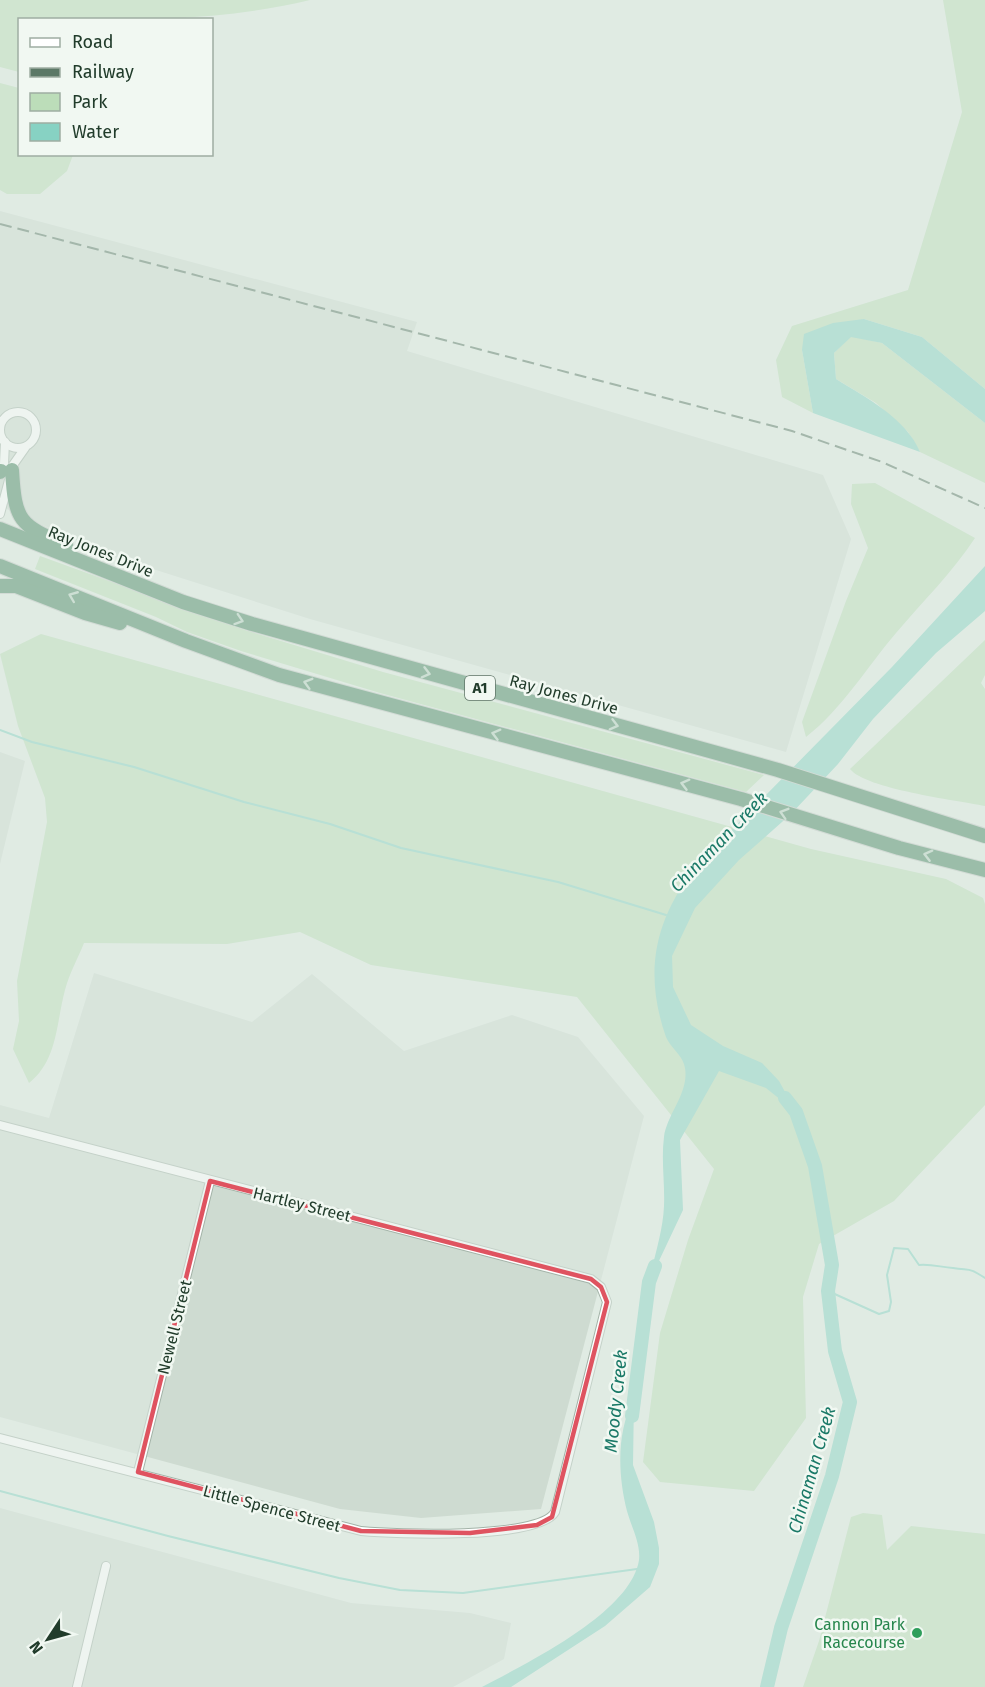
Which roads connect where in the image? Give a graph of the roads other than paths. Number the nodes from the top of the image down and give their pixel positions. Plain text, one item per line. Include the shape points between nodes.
1 (5, 442) junction
2 (28, 445) junction
3 (3, 471) edge
4 (0, 514) edge
5 (0, 529) edge
6 (0, 566) edge
7 (0, 586) edge
8 (183, 602) junction
9 (186, 641) junction
10 (985, 836) edge
11 (985, 870) edge
12 (0, 1125) edge
13 (210, 1181) junction
14 (0, 1438) edge
15 (138, 1472) junction
16 (548, 1521) joint
17 (106, 1566) dead end
18 (77, 1687) edge

1 - 2 street via 13,447
1 - 2 street via 1,433 3,421 10,414 20,413 30,417 36,427 34,439
1 - 3 street
2 - 3 street
3 - 4 street
3 - 8 highway via 27,527 149,580
5 - 8 highway, Ray Jones Drive / A1
9 -> 6 highway
7 - 9 highway via 16,585 85,613
8 -> 10 highway, Ray Jones Drive / A1 via 352,653 778,770
11 -> 9 highway via 741,799 279,675
12 - 13 street, Hartley Street
13 - 15 street, Newell Street
13 - 16 street, Hartley Street via 580,1276 601,1287 607,1302 555,1512
14 - 15 street, Little Spence Street
15 - 16 street, Little Spence Street via 361,1531 402,1535 470,1533
17 - 18 street

